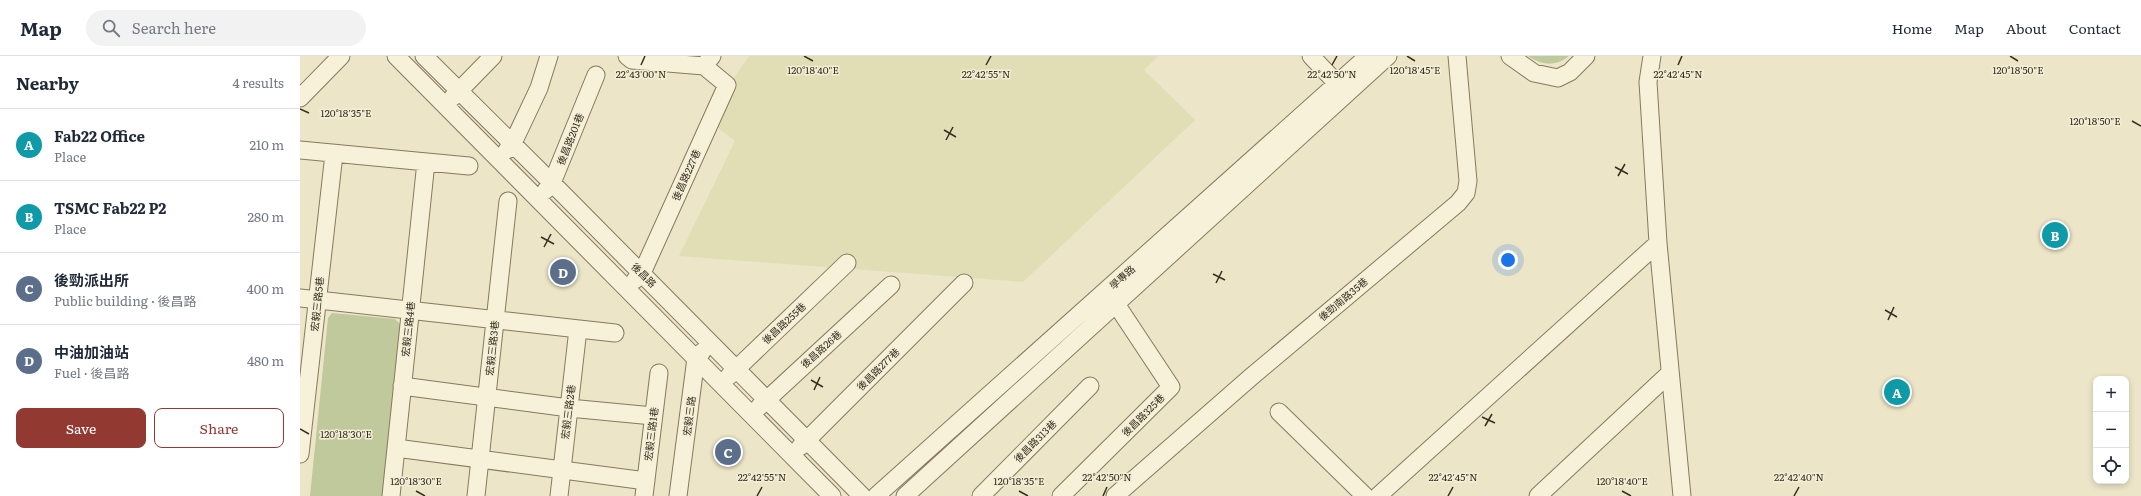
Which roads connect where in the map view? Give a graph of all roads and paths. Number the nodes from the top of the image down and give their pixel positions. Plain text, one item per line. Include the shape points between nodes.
1 (341, 56) edge
2 (396, 56) edge
3 (424, 56) edge
4 (493, 56) edge
5 (549, 56) edge
6 (1311, 56) edge
7 (1368, 56) edge
8 (1388, 56) edge
9 (1457, 56) edge
10 (1510, 56) edge
11 (1586, 56) edge
12 (1652, 56) edge
13 (630, 58) edge
14 (708, 61) edge
15 (596, 75) dead end
16 (1342, 89) junction
17 (460, 90) junction
18 (300, 98) edge
19 (445, 105) junction
20 (513, 143) junction
21 (300, 150) edge
22 (334, 154) junction
23 (498, 159) junction
24 (426, 162) junction
25 (469, 166) dead end
26 (552, 183) junction
27 (538, 199) junction
28 (508, 201) dead end
29 (1658, 243) junction
30 (847, 263) dead end
31 (642, 273) junction
32 (964, 283) dead end
33 (891, 285) dead end
34 (627, 288) junction
35 (300, 298) edge
36 (317, 300) junction
37 (1116, 304) junction
38 (410, 309) junction
39 (495, 319) junction
40 (578, 329) junction
41 (615, 333) dead end
42 (712, 343) junction
43 (696, 358) junction
44 (736, 368) junction
45 (658, 373) dead end
46 (1670, 374) junction
47 (304, 377) edge
48 (722, 384) junction
49 (402, 386) junction
50 (1090, 386) dead end
51 (486, 397) junction
52 (767, 399) junction
53 (569, 408) junction
54 (1279, 412) dead end
55 (752, 414) junction
56 (653, 416) junction
57 (807, 439) junction
58 (300, 448) edge
59 (396, 448) junction
60 (792, 455) junction
61 (480, 460) junction
62 (562, 469) junction
63 (645, 488) edge
64 (391, 496) edge
65 (476, 496) edge
66 (559, 496) edge
67 (678, 496) edge
68 (832, 496) edge
69 (862, 496) edge
70 (876, 496) edge
71 (906, 496) edge
72 (980, 496) edge
73 (1061, 496) edge
74 (1115, 496) edge
75 (1364, 496) edge
76 (1378, 496) edge
77 (1538, 496) edge
78 (1682, 496) edge

1 - 18 street
2 - 19 street
3 - 17 street, 後昌路
4 - 17 street
5 - 20 street via 539,88
6 - 16 street
7 - 16 street, 學專路
8 - 16 street, 學專路
9 - 74 street, 後勁南路35巷 via 1468,181 1466,193 1458,203 1251,377
10 - 11 street via 1534,73 1558,78 1570,72
12 - 29 street via 1648,82
13 - 14 street, 後昌路227巷
14 - 31 street, 後昌路227巷 via 727,85
15 - 26 street, 後昌路201巷
16 - 37 street, 學專路
16 - 70 street, 學專路
17 - 19 street
17 - 20 street, 後昌路
19 - 23 street
20 - 23 street
20 - 26 street, 後昌路
21 - 22 street
22 - 24 street
22 - 36 street, 宏毅三路5巷
23 - 27 street
24 - 25 street
24 - 38 street, 宏毅三路4巷
26 - 27 street, 後昌路201巷
26 - 31 street, 後昌路
27 - 34 street
28 - 39 street, 宏毅三路3巷
29 - 46 street
29 - 76 street
30 - 44 street, 後昌路255巷
31 - 34 street, 後昌路227巷
31 - 42 street, 後昌路
32 - 57 street, 後昌路277巷
33 - 52 street, 後昌路26巷
34 - 43 street
35 - 36 street
36 - 38 street
36 - 47 street, 宏毅三路5巷
37 - 71 street, 學專路
37 - 73 street, 後昌路325巷 via 1171,387
38 - 39 street
38 - 49 street, 宏毅三路4巷
39 - 40 street
39 - 51 street, 宏毅三路3巷
40 - 41 street
40 - 53 street, 宏毅三路2巷
42 - 43 street
42 - 44 street, 後昌路
43 - 48 street
43 - 67 street, 宏毅三路
44 - 48 street, 後昌路255巷
44 - 52 street, 後昌路
45 - 56 street, 宏毅三路1巷
46 - 77 street
46 - 78 street
47 - 58 street, 宏毅三路5巷
48 - 55 street
49 - 51 street
49 - 59 street, 宏毅三路4巷
50 - 72 street, 後昌路313巷
51 - 53 street
51 - 61 street, 宏毅三路3巷
52 - 55 street, 後昌路26巷
52 - 57 street, 後昌路
53 - 56 street
53 - 62 street, 宏毅三路2巷
54 - 75 street
55 - 60 street
56 - 63 street, 宏毅三路1巷
57 - 60 street, 後昌路277巷
57 - 69 street, 後昌路
59 - 61 street
59 - 64 street, 宏毅三路4巷
60 - 68 street
61 - 62 street
61 - 65 street, 宏毅三路3巷
62 - 63 street
62 - 66 street, 宏毅三路2巷

